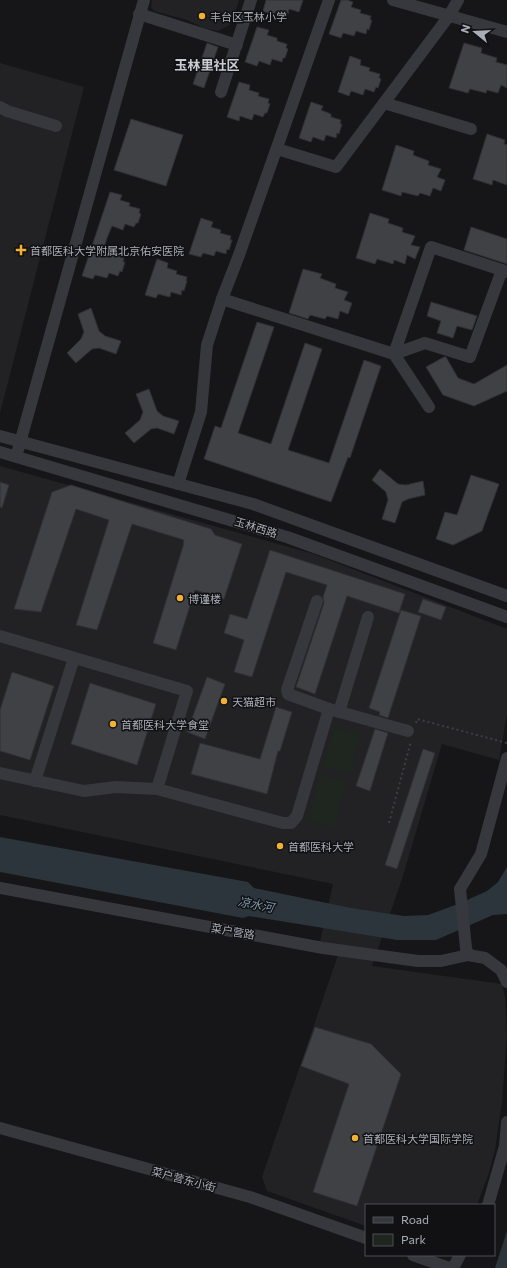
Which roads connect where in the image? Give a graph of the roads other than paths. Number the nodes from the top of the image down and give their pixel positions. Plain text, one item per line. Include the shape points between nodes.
1 (144, 0) edge
2 (251, 0) edge
3 (329, 0) edge
4 (393, 0) edge
5 (458, 0) edge
6 (139, 14) junction
7 (449, 16) junction
8 (507, 32) edge
9 (237, 45) junction
10 (221, 92) dead end
11 (384, 102) junction
12 (0, 107) edge
13 (56, 126) dead end
14 (471, 129) dead end
15 (277, 149) junction
16 (505, 271) edge
17 (222, 299) junction
18 (394, 354) junction
19 (429, 407) dead end
20 (0, 436) edge
21 (21, 442) junction
22 (0, 452) edge
23 (16, 456) junction
24 (178, 484) junction
25 (507, 596) edge
26 (317, 601) dead end
27 (368, 617) dead end
28 (507, 617) edge
29 (0, 636) edge
30 (74, 658) junction
31 (334, 710) junction
32 (411, 733) road end
33 (507, 758) edge
34 (0, 773) edge
35 (35, 781) junction
36 (157, 789) junction
37 (0, 888) edge
38 (467, 951) junction
39 (507, 982) edge
40 (507, 1122) edge
41 (0, 1128) edge
42 (488, 1204) edge
43 (365, 1238) edge
44 (416, 1256) edge
45 (459, 1256) edge
46 (449, 1268) edge
47 (453, 1268) edge

1 - 6 street
2 - 9 street
3 - 15 street
4 - 7 street
5 - 7 street
6 - 9 street
6 - 21 street
7 - 8 street
7 - 11 street
9 - 10 street
11 - 14 street
11 - 15 street via 336,167
12 - 13 street
15 - 17 street
16 - 18 street via 470,357 425,343
16 - 18 street via 431,247
17 - 18 street
17 - 24 street via 207,345 200,412
18 - 19 street
20 - 21 street, 玉林西路
21 - 23 street
21 - 24 street, 玉林西路
22 - 23 street, 玉林西路
23 - 28 street, 玉林西路 via 287,537
24 - 25 street, 玉林西路 via 253,504
26 - 31 street via 287,690 290,695
27 - 31 street
29 - 30 street
30 - 35 street
30 - 36 street via 187,691
31 - 32 street
31 - 36 street via 297,816 291,823
33 - 38 street, bridge via 481,854 460,889
34 - 35 street
35 - 36 street via 84,791 116,787
37 - 38 street, 菜户营路 via 323,948 418,961 441,961
38 - 39 street, 菜户营路 via 485,958 501,970
40 - 42 street via 505,1146
41 - 43 street, 菜户营东小街 via 250,1197
44 - 46 street
45 - 47 street

